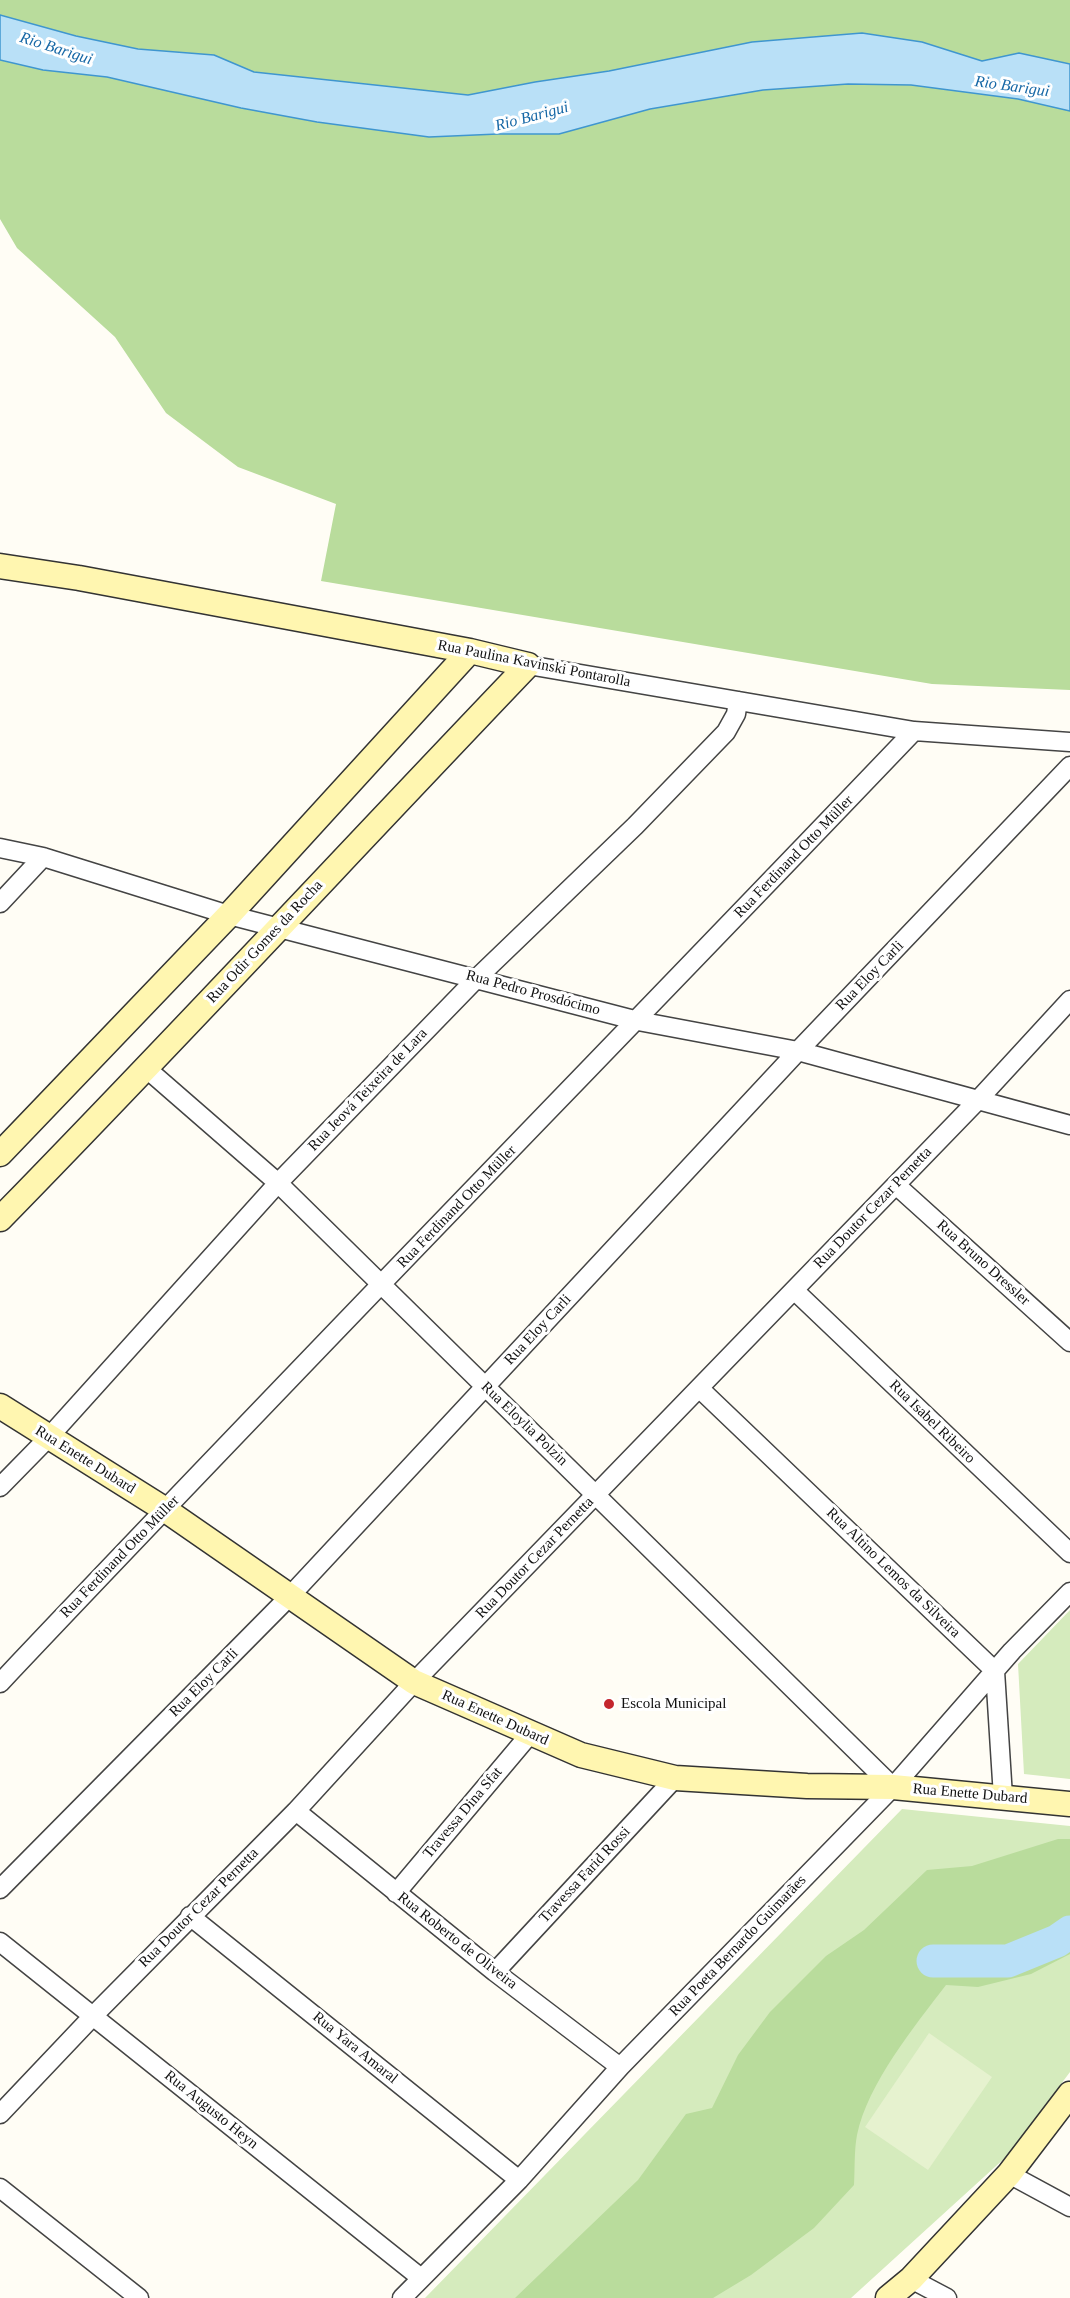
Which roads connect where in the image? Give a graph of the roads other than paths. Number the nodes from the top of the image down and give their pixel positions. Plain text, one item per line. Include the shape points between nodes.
1 (0, 566) edge
2 (470, 651) junction
3 (528, 665) junction
4 (738, 700) junction
5 (914, 731) junction
6 (1070, 742) edge
7 (1070, 766) edge
8 (0, 848) edge
9 (43, 857) junction
10 (0, 903) edge
11 (229, 915) junction
12 (278, 927) junction
13 (477, 978) junction
14 (1070, 1000) edge
15 (638, 1021) junction
16 (798, 1051) junction
17 (147, 1069) junction
18 (978, 1100) junction
19 (1070, 1125) edge
20 (0, 1154) edge
21 (278, 1183) junction
22 (896, 1185) junction
23 (0, 1219) edge
24 (382, 1285) junction
25 (795, 1290) junction
26 (1070, 1342) edge
27 (486, 1386) junction
28 (699, 1388) junction
29 (0, 1406) edge
30 (49, 1437) junction
31 (0, 1487) edge
32 (596, 1494) junction
33 (164, 1509) junction
34 (1070, 1553) edge
35 (1070, 1592) edge
36 (290, 1596) junction
37 (995, 1671) junction
38 (414, 1682) junction
39 (0, 1683) edge
40 (530, 1734) junction
41 (675, 1778) junction
42 (893, 1787) junction
43 (1003, 1797) junction
44 (1070, 1804) edge
45 (296, 1811) junction
46 (0, 1889) edge
47 (396, 1893) junction
48 (190, 1916) junction
49 (0, 1942) edge
50 (495, 1972) junction
51 (93, 2016) junction
52 (620, 2067) junction
53 (1070, 2094) edge
54 (0, 2114) edge
55 (1009, 2174) junction
56 (519, 2180) junction
57 (0, 2188) edge
58 (1070, 2207) edge
59 (421, 2278) junction
60 (911, 2279) junction
61 (139, 2298) edge
62 (402, 2298) edge
63 (888, 2298) edge
64 (947, 2298) edge

1 - 2 street, Rua Paulina Kavinski Pontarolla
2 - 3 street, Rua Paulina Kavinski Pontarolla
2 - 11 street
3 - 4 street, Rua Paulina Kavinski Pontarolla
3 - 12 street, Rua Odir Gomes da Rocha
4 - 5 street, Rua Paulina Kavinski Pontarolla
4 - 13 street, Rua Jeová Teixeira de Lara via 736,714 726,732
5 - 6 street, Rua Paulina Kavinski Pontarolla
5 - 15 street, Rua Ferdinand Otto Müller
7 - 16 street, Rua Eloy Carli
8 - 9 street, Rua Pedro Prosdócimo
9 - 10 street
9 - 11 street, Rua Pedro Prosdócimo
11 - 12 street, Rua Pedro Prosdócimo
11 - 20 street
12 - 13 street, Rua Pedro Prosdócimo
12 - 17 street, Rua Odir Gomes da Rocha
13 - 15 street, Rua Pedro Prosdócimo
13 - 21 street, Rua Jeová Teixeira de Lara
14 - 18 street, Rua Doutor Cezar Pernetta
15 - 16 street, Rua Pedro Prosdócimo
15 - 24 street, Rua Ferdinand Otto Müller
16 - 18 street, Rua Pedro Prosdócimo
16 - 27 street, Rua Eloy Carli
17 - 21 street, Rua Eloylia Polzin
17 - 23 street, Rua Odir Gomes da Rocha
18 - 19 street, Rua Pedro Prosdócimo
18 - 22 street, Rua Doutor Cezar Pernetta
21 - 24 street, Rua Eloylia Polzin
21 - 30 street, Rua Jeová Teixeira de Lara
22 - 25 street, Rua Doutor Cezar Pernetta
22 - 26 street, Rua Bruno Dressler
24 - 27 street, Rua Eloylia Polzin
24 - 33 street, Rua Ferdinand Otto Müller
25 - 28 street, Rua Doutor Cezar Pernetta
25 - 34 street, Rua Isabel Ribeiro
27 - 32 street, Rua Eloylia Polzin
27 - 36 street, Rua Eloy Carli
28 - 32 street, Rua Doutor Cezar Pernetta
28 - 37 street, Rua Altino Lemos da Silveira
29 - 30 street, Rua Enette Dubard
30 - 31 street, Rua Jeová Teixeira de Lara
30 - 33 street, Rua Enette Dubard
32 - 38 street, Rua Doutor Cezar Pernetta
32 - 42 street, Rua Eloylia Polzin
33 - 36 street, Rua Enette Dubard
33 - 39 street, Rua Ferdinand Otto Müller
35 - 37 street, Rua Poeta Bernardo Guimarães
36 - 38 street, Rua Enette Dubard
36 - 46 street, Rua Eloy Carli
37 - 42 street, Rua Poeta Bernardo Guimarães
37 - 43 street
38 - 40 street, Rua Enette Dubard
38 - 45 street, Rua Doutor Cezar Pernetta
40 - 41 street, Rua Enette Dubard via 581,1755
40 - 47 street, Travessa Dina Sfat
41 - 42 street, Rua Enette Dubard
41 - 50 street, Travessa Farid Rossi
42 - 43 street, Rua Enette Dubard
42 - 52 street, Rua Poeta Bernardo Guimarães
43 - 44 street, Rua Enette Dubard
45 - 47 street, Rua Roberto de Oliveira
45 - 48 street, Rua Doutor Cezar Pernetta
47 - 50 street, Rua Roberto de Oliveira
48 - 51 street, Rua Doutor Cezar Pernetta
48 - 56 street, Rua Yara Amaral
49 - 51 street, Rua Augusto Heyn
50 - 52 street, Rua Roberto de Oliveira
51 - 54 street, Rua Doutor Cezar Pernetta
51 - 59 street, Rua Augusto Heyn
52 - 56 street, Rua Poeta Bernardo Guimarães
53 - 55 street
55 - 58 street
55 - 60 street
56 - 59 street, Rua Poeta Bernardo Guimarães
57 - 61 street
59 - 62 street, Rua Poeta Bernardo Guimarães
60 - 63 street
60 - 64 street

